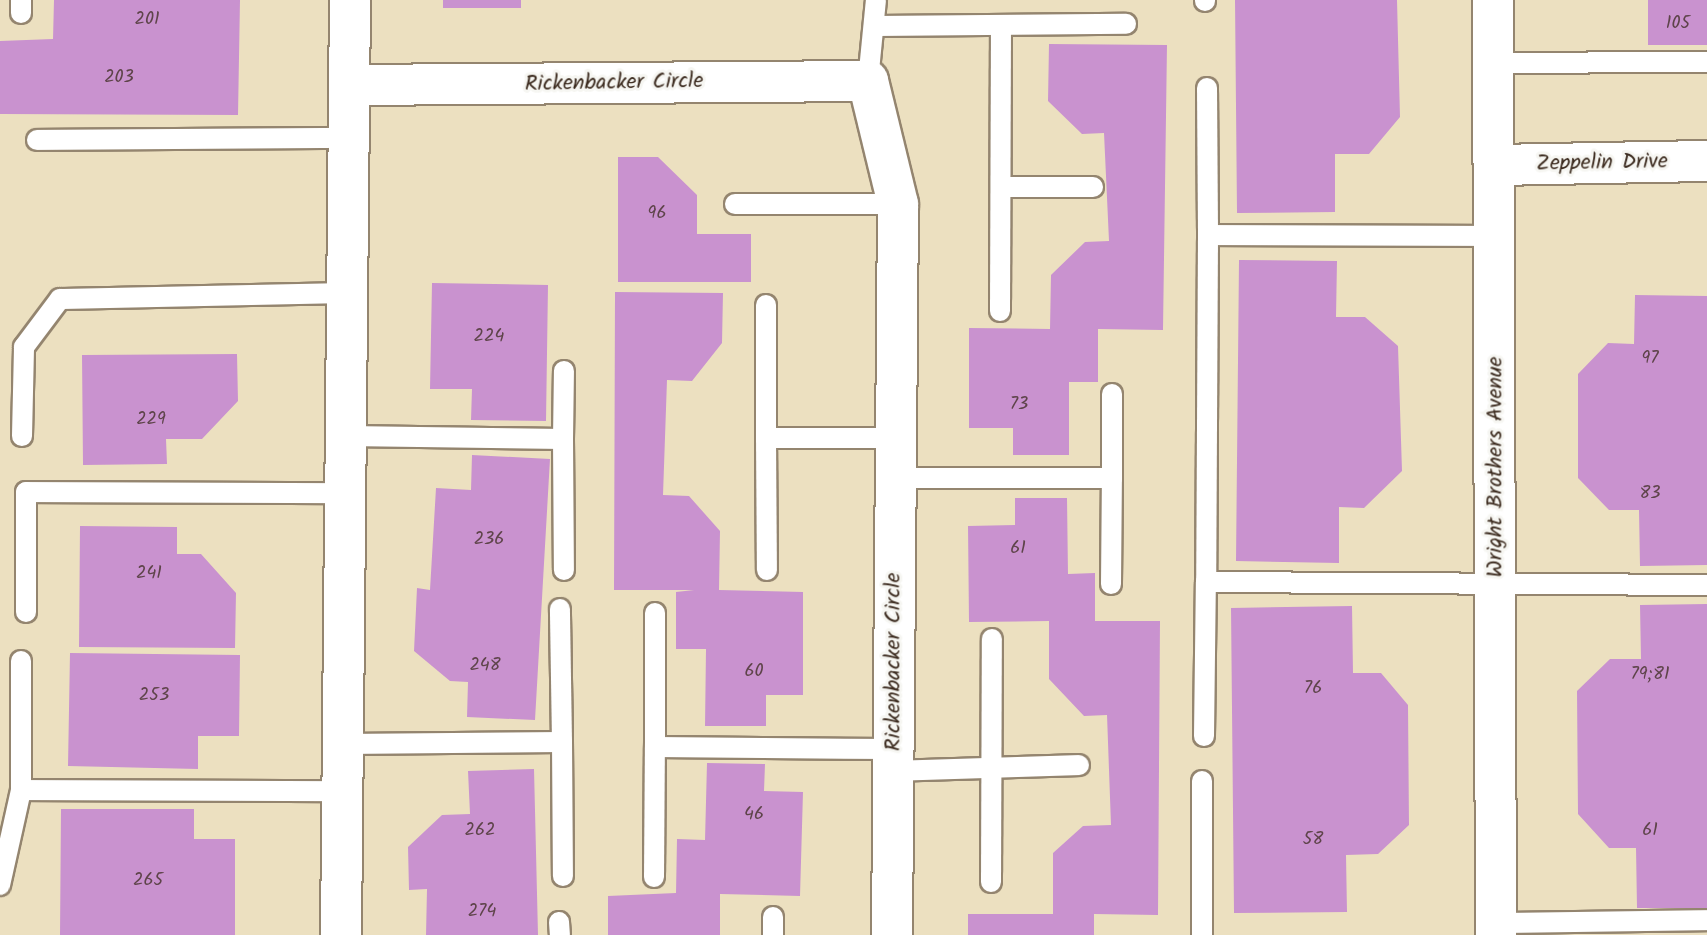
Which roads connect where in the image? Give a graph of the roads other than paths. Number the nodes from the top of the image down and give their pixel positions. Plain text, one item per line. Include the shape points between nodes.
1 (350, 0) edge
2 (876, 0) edge
3 (1493, 0) edge
4 (1126, 24) dead end
5 (1001, 25) junction
6 (876, 26) junction
7 (1707, 62) edge
8 (1494, 63) junction
9 (868, 81) junction
10 (350, 85) junction
11 (1207, 88) dead end
12 (350, 138) junction
13 (37, 140) dead end
14 (1707, 161) edge
15 (1496, 165) junction
16 (1001, 187) junction
17 (1093, 187) dead end
18 (735, 204) dead end
19 (898, 204) junction
20 (1208, 235) junction
21 (1496, 236) junction
22 (348, 293) junction
23 (766, 305) dead end
24 (1000, 311) dead end
25 (564, 371) dead end
26 (1112, 394) dead end
27 (22, 436) dead end
28 (347, 436) junction
29 (766, 438) junction
30 (896, 438) junction
31 (563, 439) junction
32 (896, 478) junction
33 (1112, 478) junction
34 (346, 493) junction
35 (564, 570) dead end
36 (767, 570) dead end
37 (1206, 582) junction
38 (1496, 583) junction
39 (1111, 584) dead end
40 (1707, 585) edge
41 (560, 609) dead end
42 (26, 612) dead end
43 (655, 613) dead end
44 (992, 639) dead end
45 (21, 661) dead end
46 (1204, 736) dead end
47 (562, 742) junction
48 (343, 744) junction
49 (655, 747) junction
50 (893, 760) junction
51 (1079, 765) dead end
52 (991, 768) junction
53 (1202, 781) dead end
54 (21, 790) junction
55 (343, 791) junction
56 (563, 876) dead end
57 (654, 877) dead end
58 (991, 882) dead end
59 (0, 885) edge
60 (1707, 920) edge
61 (1496, 929) edge
62 (341, 935) edge
63 (892, 935) edge
64 (1202, 935) edge

1 - 10 street
2 - 6 lane
3 - 8 street, Wright Brothers Avenue
4 - 5 lane
5 - 6 lane
5 - 16 lane
6 - 9 lane
7 - 8 lane
8 - 15 street, Wright Brothers Avenue
9 - 10 street, Rickenbacker Circle
9 - 19 street, Rickenbacker Circle
10 - 12 street
11 - 20 lane
12 - 13 lane
12 - 22 street
14 - 15 street, Zeppelin Drive
15 - 21 street, Wright Brothers Avenue
16 - 17 lane
16 - 24 lane
18 - 19 lane
19 - 30 street, Rickenbacker Circle
20 - 21 lane
20 - 37 lane
21 - 38 street, Wright Brothers Avenue
22 - 27 lane via 60,299 24,347
22 - 28 street
23 - 29 lane
25 - 31 lane
26 - 33 lane
28 - 31 lane
28 - 34 street
29 - 30 lane
29 - 36 lane
30 - 32 street, Rickenbacker Circle
31 - 35 lane
32 - 33 lane
32 - 50 street, Rickenbacker Circle
33 - 39 lane
34 - 42 lane via 26,492
34 - 48 street
37 - 38 lane
37 - 46 lane
38 - 40 lane
38 - 61 street, Wright Brothers Avenue
41 - 47 lane
43 - 49 lane
44 - 52 lane
45 - 54 lane
47 - 48 lane
47 - 56 lane
48 - 55 street
49 - 50 lane
49 - 57 lane
50 - 52 lane
50 - 63 street, Rickenbacker Circle
51 - 52 lane
52 - 58 lane
53 - 64 lane
54 - 55 lane
54 - 59 lane
55 - 62 street
60 - 61 lane

